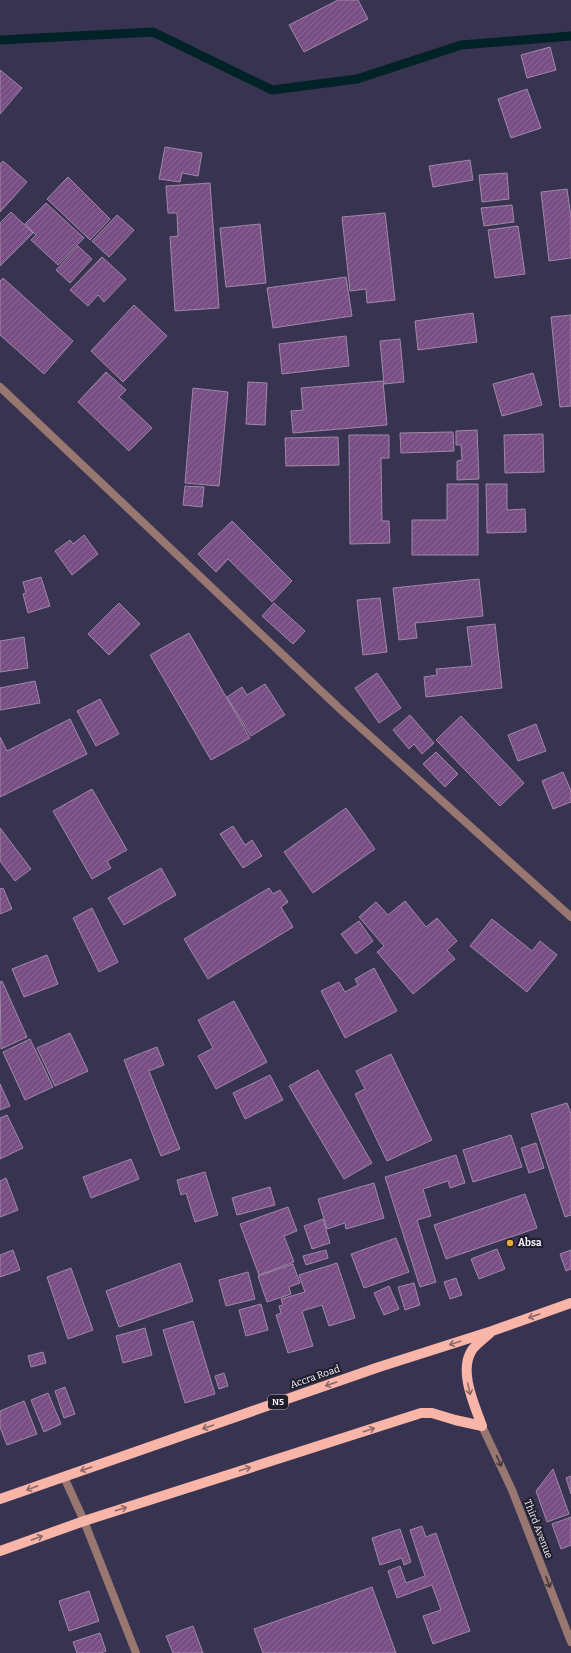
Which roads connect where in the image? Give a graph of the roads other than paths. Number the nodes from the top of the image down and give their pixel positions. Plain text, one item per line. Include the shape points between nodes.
1 (0, 387) edge
2 (570, 914) edge
3 (571, 1303) edge
4 (492, 1331) junction
5 (482, 1426) junction
6 (64, 1477) junction
7 (0, 1499) edge
8 (84, 1521) junction
9 (0, 1551) edge
10 (571, 1642) edge
11 (136, 1653) edge

1 - 2 street via 340,709
3 -> 4 main road, Accra Road / N5
4 -> 5 main road, N5 via 472,1350 467,1362 468,1388
4 -> 6 main road, Accra Road / N5 via 379,1367
8 -> 5 main road via 422,1413 432,1413
5 -> 10 street, Third Avenue via 512,1490
6 -> 7 main road, Accra Road / N5
6 - 8 street
9 -> 8 main road
8 - 11 street

